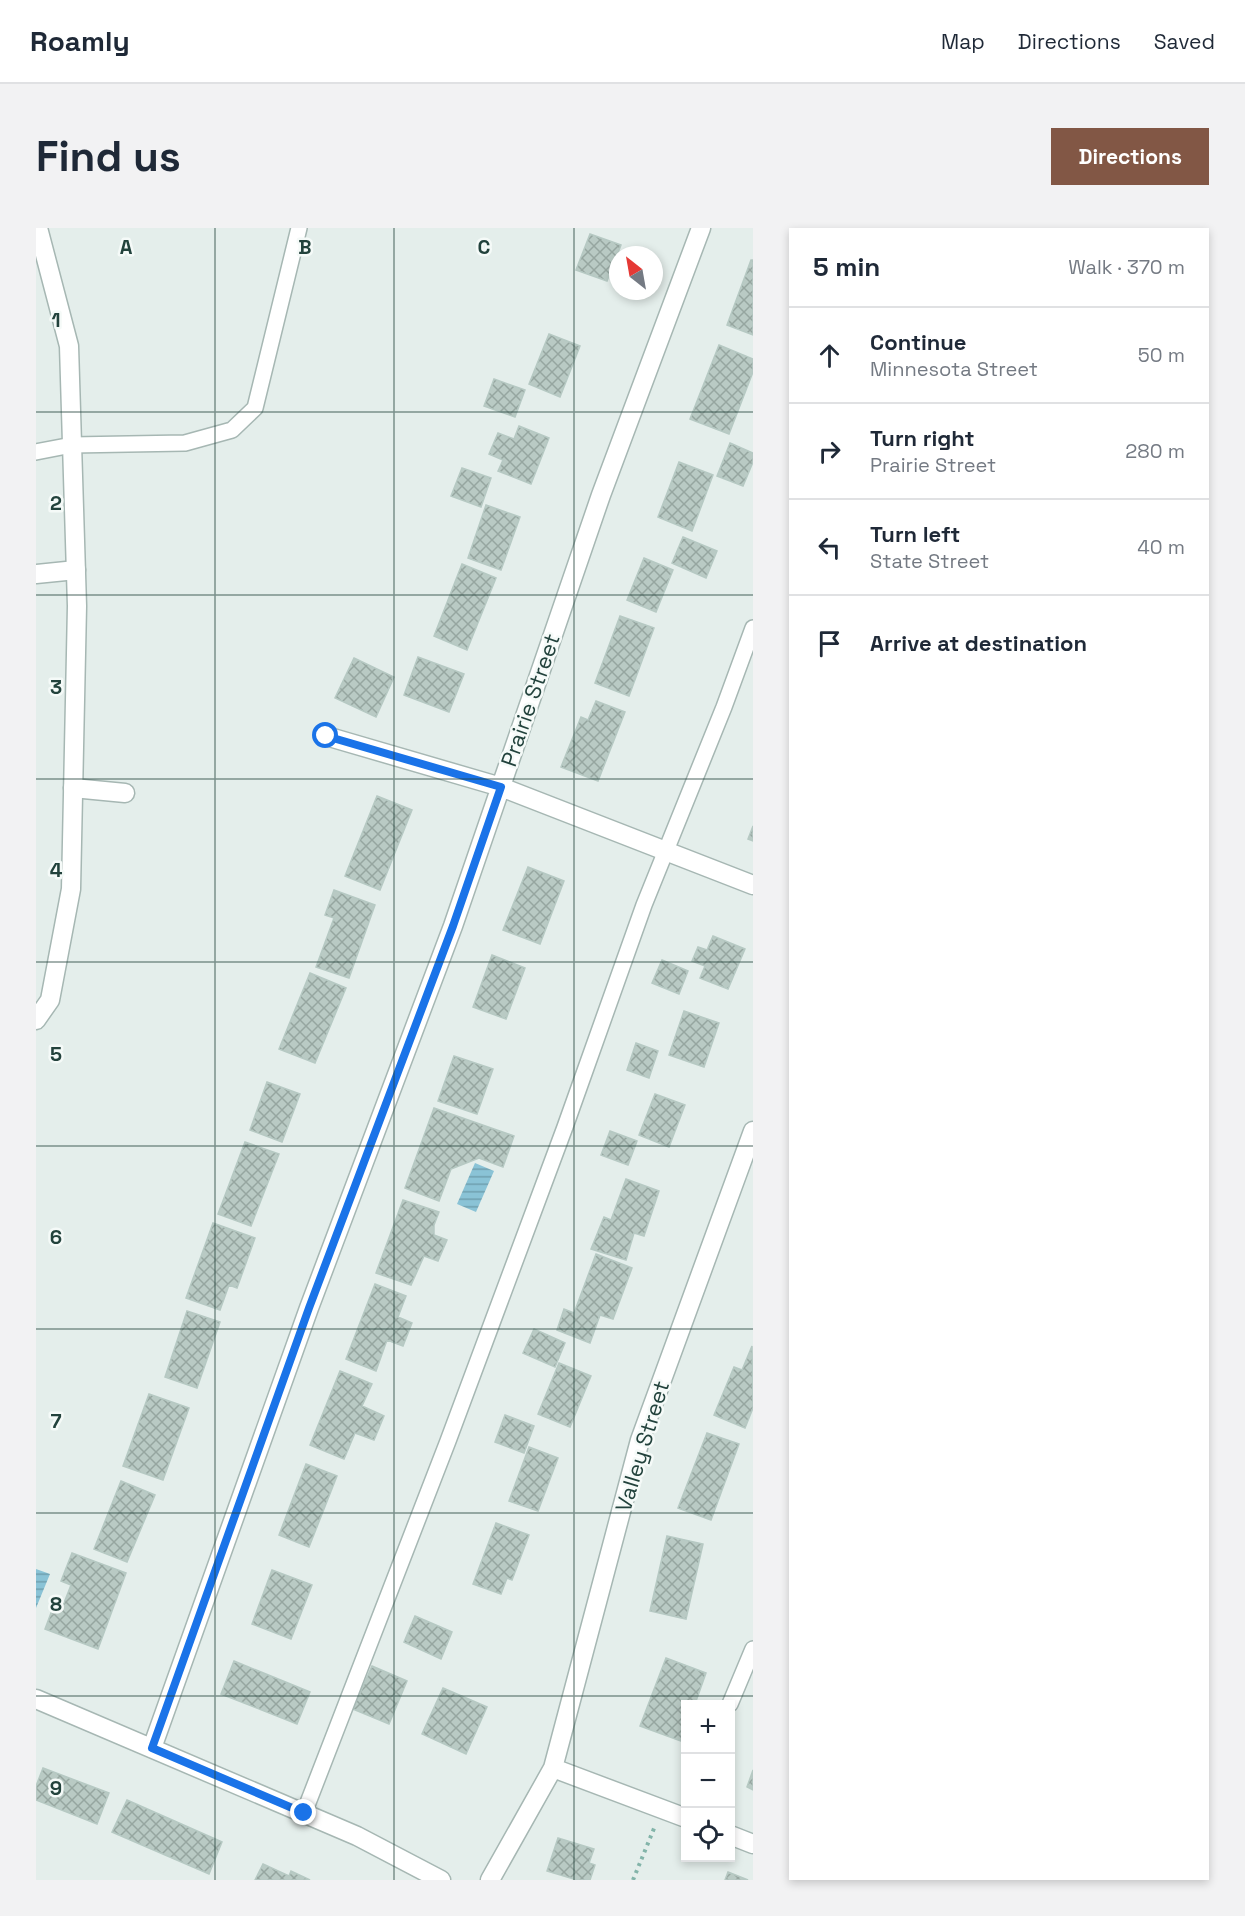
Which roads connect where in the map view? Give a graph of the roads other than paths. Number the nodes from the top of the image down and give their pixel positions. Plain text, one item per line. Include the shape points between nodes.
1 (38, 228) edge
2 (299, 228) edge
3 (701, 228) edge
4 (72, 445) junction
5 (36, 452) edge
6 (76, 570) junction
7 (36, 574) edge
8 (753, 628) edge
9 (326, 736) dead end
10 (501, 787) junction
11 (73, 788) junction
12 (125, 793) dead end
13 (666, 851) junction
14 (753, 885) edge
15 (36, 1020) edge
16 (753, 1131) edge
17 (753, 1649) edge
18 (36, 1699) edge
19 (732, 1700) edge
20 (152, 1748) junction
21 (553, 1768) junction
22 (304, 1813) junction
23 (681, 1816) edge
24 (735, 1837) edge
25 (753, 1844) edge
26 (441, 1880) edge
27 (490, 1880) edge

1 - 4 street via 69,346
2 - 4 lane via 255,408 232,430 185,443
3 - 10 street, Prairie Street via 601,495
4 - 5 lane
4 - 6 street
6 - 7 street
6 - 11 street
8 - 13 lane
9 - 10 street
10 - 13 street
10 - 20 street, Prairie Street
11 - 12 street
11 - 15 street via 71,889 50,1000
13 - 14 street
13 - 22 lane via 452,1429
16 - 21 street, Valley Street via 640,1440
17 - 19 lane
18 - 20 street
20 - 22 street
21 - 23 street
21 - 27 street, Valley Street
22 - 26 street
24 - 25 street

